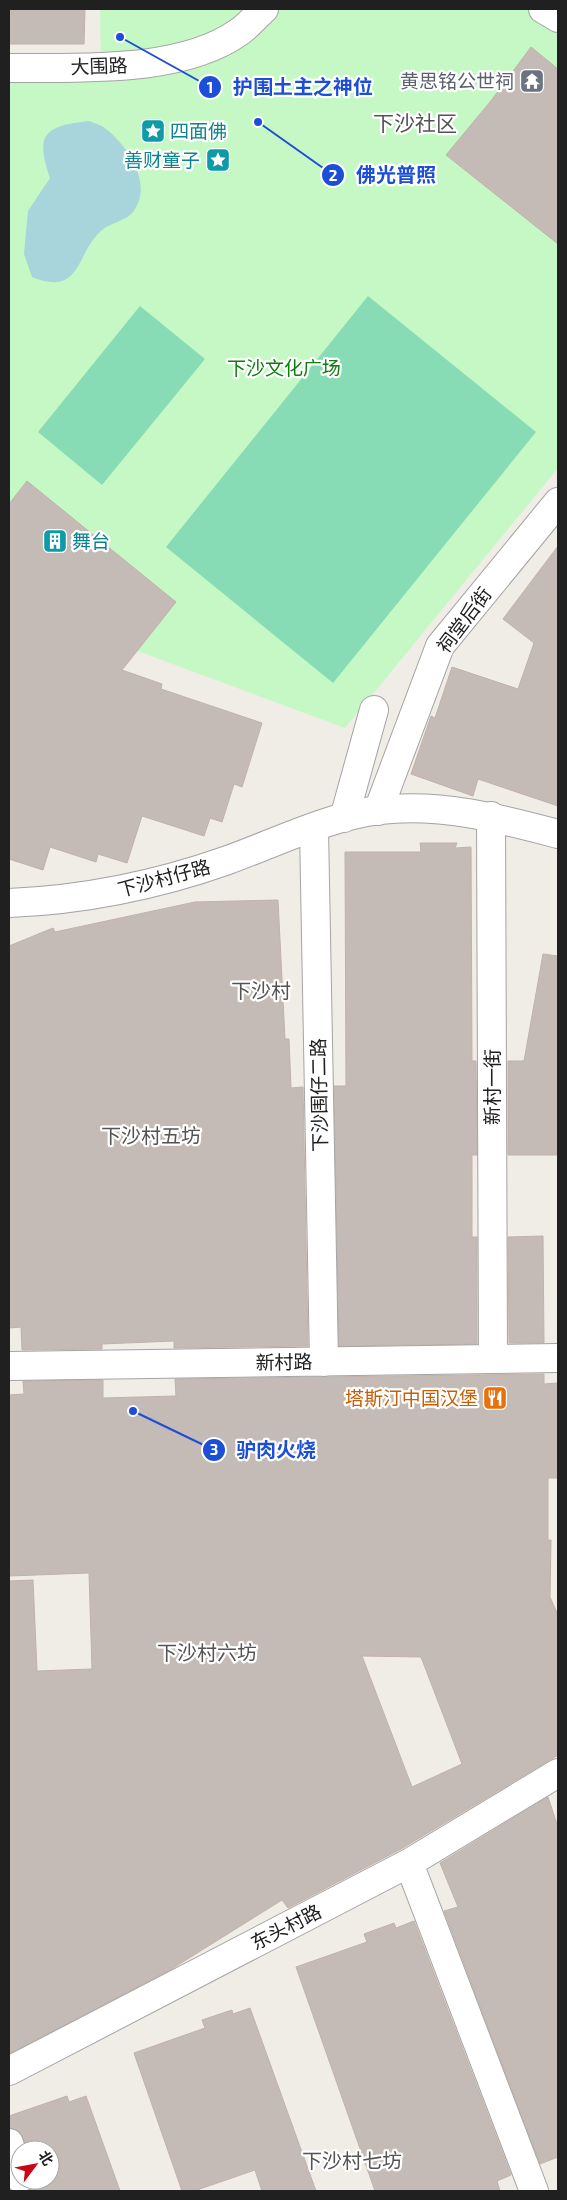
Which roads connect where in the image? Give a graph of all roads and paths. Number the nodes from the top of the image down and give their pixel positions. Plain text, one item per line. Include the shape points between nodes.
1 (264, 9) edge
2 (543, 9) edge
3 (558, 18) edge
4 (9, 68) edge
5 (558, 502) edge
6 (374, 710) dead end
7 (378, 811) junction
8 (491, 816) junction
9 (344, 818) junction
10 (314, 829) junction
11 (558, 834) edge
12 (9, 903) edge
13 (558, 1358) edge
14 (493, 1359) junction
15 (324, 1362) junction
16 (9, 1366) edge
17 (558, 1773) edge
18 (409, 1863) junction
19 (9, 2071) edge
20 (534, 2191) edge

1 - 4 street, 大围路 via 239,32 212,47 178,58 112,68
2 - 3 street
5 - 7 street, 祠堂后街 via 440,646
6 - 9 street
7 - 8 street, 下沙村仔路 via 418,808
7 - 9 street, 下沙村仔路
8 - 11 street, 下沙村仔路
8 - 14 street, 新村一街
9 - 10 street, 下沙村仔路
10 - 12 street, 下沙村仔路 via 149,884 91,896
10 - 15 street, 下沙围仔二路
13 - 14 street, 新村路
14 - 15 street, 新村路
15 - 16 street, 新村路
17 - 18 street, 东头村路
18 - 19 street, 东头村路
18 - 20 street

